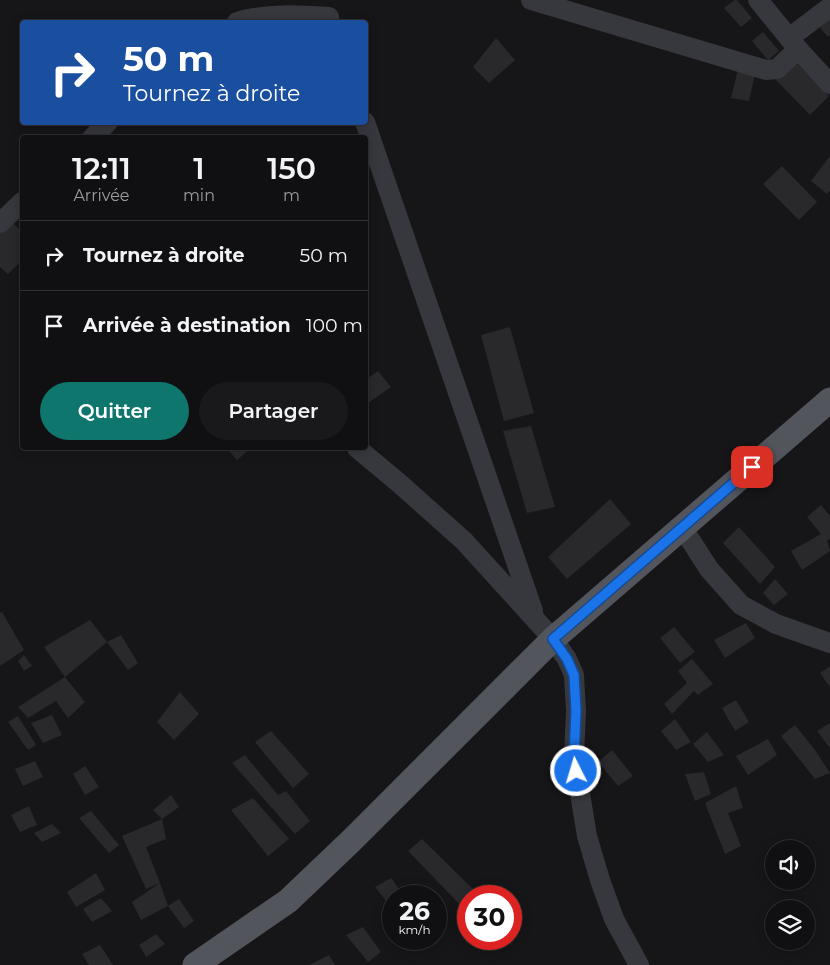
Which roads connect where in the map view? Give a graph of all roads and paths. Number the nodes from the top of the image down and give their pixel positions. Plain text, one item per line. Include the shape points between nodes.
1 (531, 0) edge
2 (758, 0) edge
3 (830, 7) edge
4 (327, 13) edge
5 (244, 20) edge
6 (794, 43) junction
7 (830, 84) edge
8 (105, 125) edge
9 (366, 125) edge
10 (95, 135) edge
11 (20, 204) edge
12 (0, 223) edge
13 (830, 400) edge
14 (360, 450) edge
15 (682, 527) junction
16 (536, 620) junction
17 (553, 639) junction
18 (830, 643) edge
19 (195, 965) edge
20 (639, 965) edge

1 - 6 street via 766,70 777,68
2 - 6 street
3 - 6 street
4 - 5 street
6 - 7 street
8 - 10 street
9 - 16 street
11 - 12 street
13 - 15 main road
14 - 16 street via 464,540
15 - 17 main road
15 - 18 street via 709,569 741,604 776,624
16 - 17 street
17 - 19 main road via 288,900
17 - 20 street via 574,675 574,757 587,836 614,919

